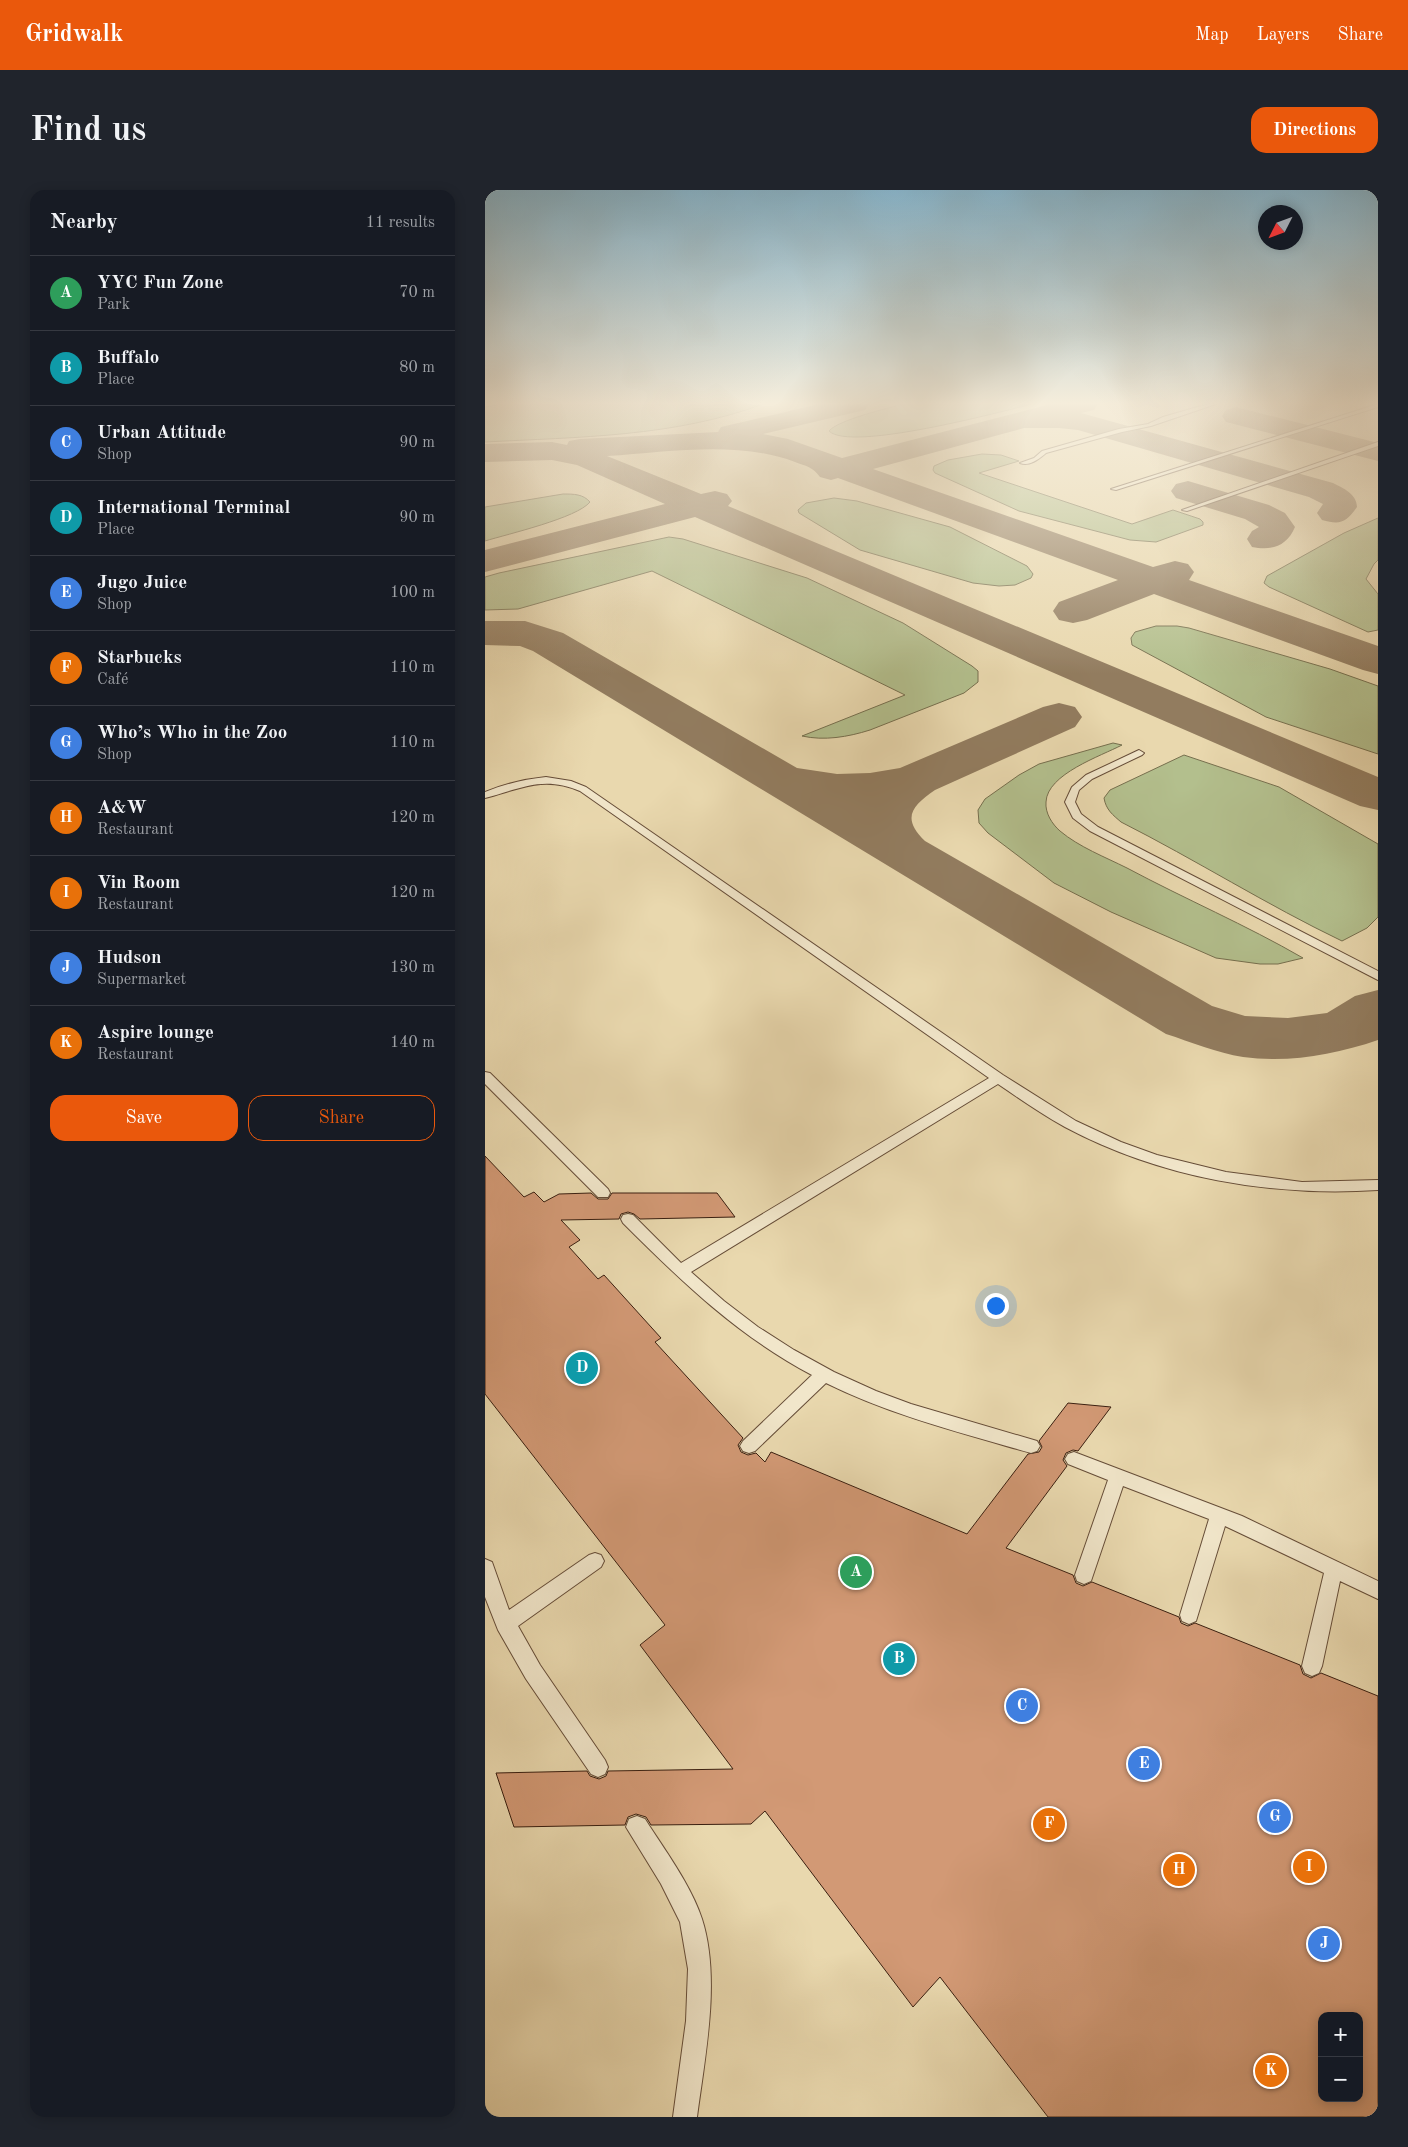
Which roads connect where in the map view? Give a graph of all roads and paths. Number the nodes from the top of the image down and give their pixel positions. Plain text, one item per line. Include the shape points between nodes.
1 (1232, 494) edge
2 (1185, 510) dead end
3 (1139, 753) dead end
4 (485, 795) edge
5 (1378, 976) edge
6 (485, 1076) edge
7 (997, 1078) junction
8 (1378, 1185) edge
9 (603, 1193) dead end
10 (628, 1219) dead end
11 (680, 1271) junction
12 (825, 1374) junction
13 (749, 1446) dead end
14 (1031, 1446) dead end
15 (1074, 1459) dead end
16 (1118, 1475) junction
17 (1219, 1515) junction
18 (595, 1562) dead end
19 (485, 1568) edge
20 (1334, 1568) junction
21 (1084, 1575) dead end
22 (1378, 1590) edge
23 (1189, 1615) dead end
24 (505, 1624) junction
25 (1312, 1666) dead end
26 (598, 1767) dead end
27 (637, 1827) dead end
28 (685, 2117) edge

1 - 2 lane
3 - 5 lane via 1089,777 1075,789 1070,802 1077,816 1094,829
4 - 7 lane via 515,784 545,780 576,786
6 - 9 lane
7 - 8 lane via 1080,1129 1176,1165 1243,1180 1281,1184
7 - 11 lane
10 - 11 lane
11 - 12 lane via 751,1331
12 - 13 lane
12 - 14 lane via 910,1411
15 - 16 lane
16 - 17 lane
16 - 21 lane
17 - 20 lane
17 - 23 lane
18 - 24 lane
19 - 24 lane
20 - 22 lane
20 - 25 lane
24 - 26 lane via 531,1670
27 - 28 lane via 669,1876 691,1920 699,1969 698,2021

